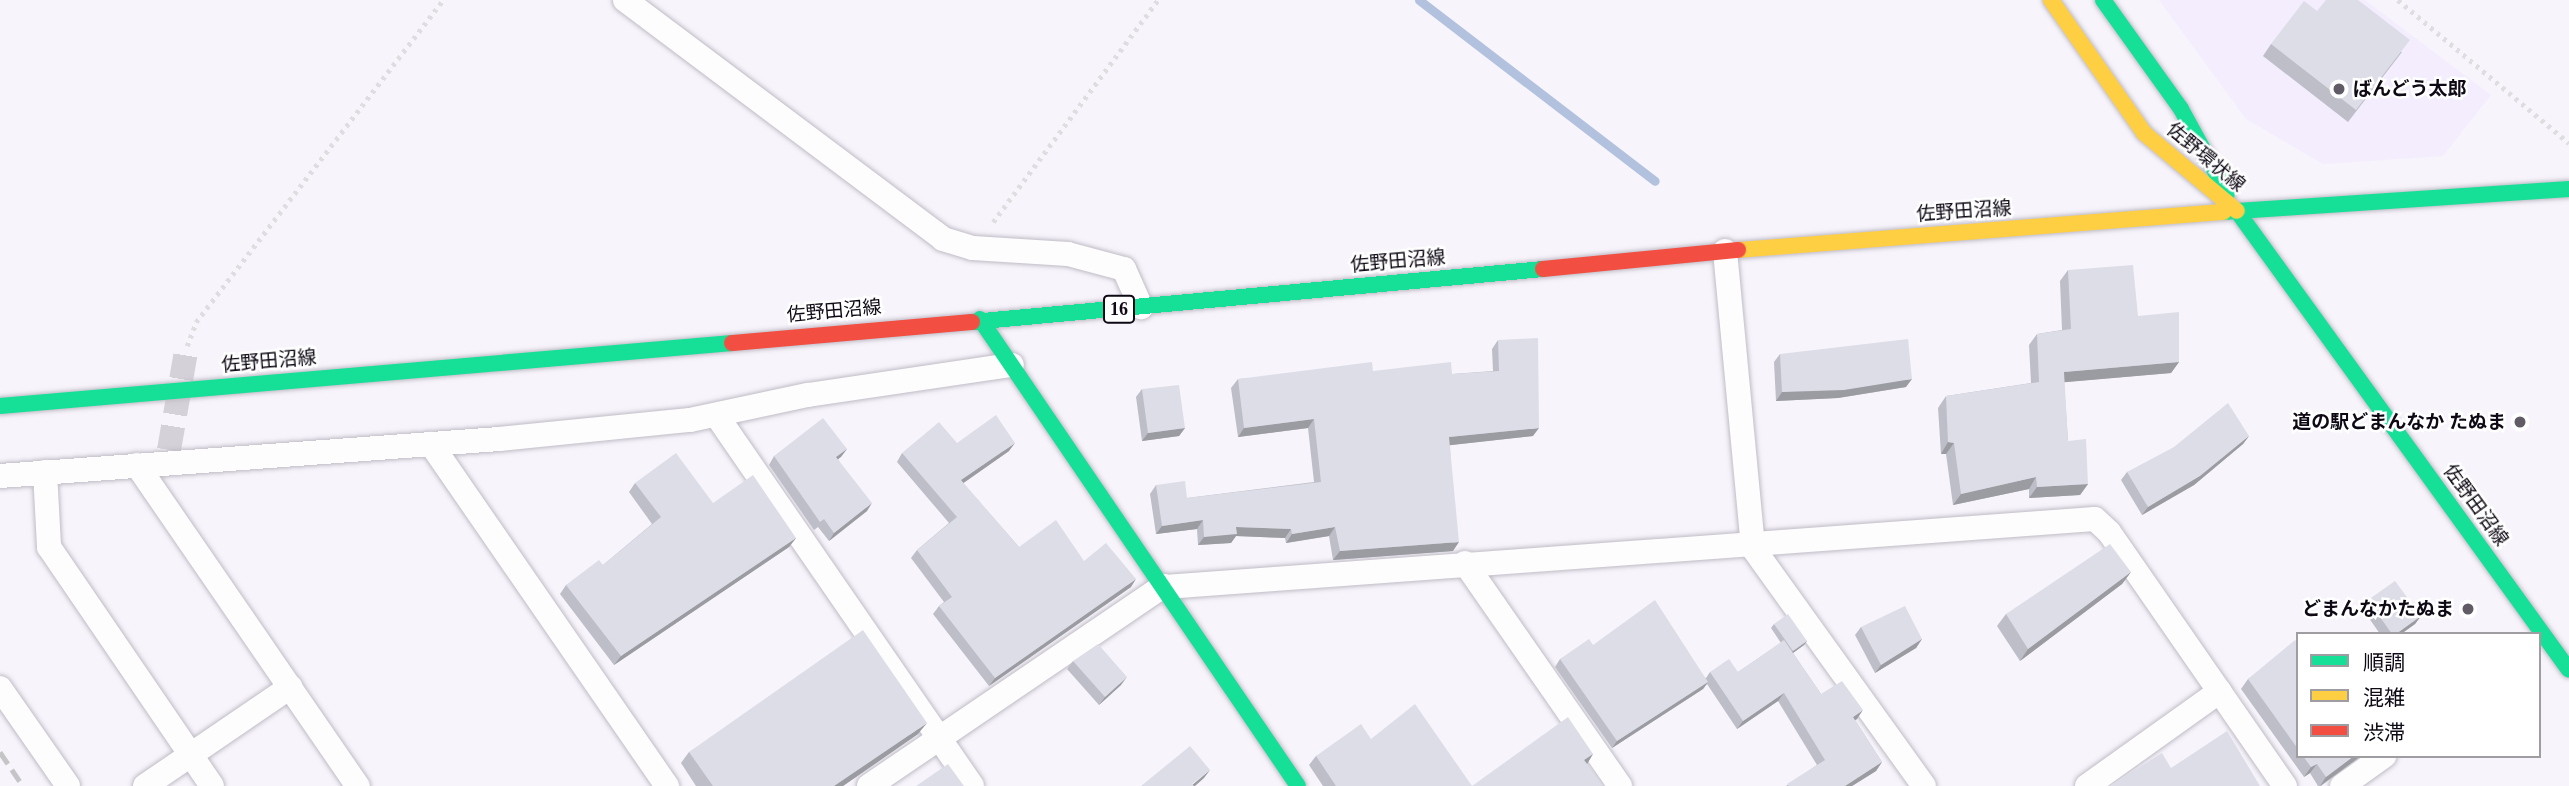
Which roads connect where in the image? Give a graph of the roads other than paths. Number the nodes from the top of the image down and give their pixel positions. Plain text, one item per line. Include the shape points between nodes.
1 (625, 0) edge
2 (2051, 0) edge
3 (2103, 0) edge
4 (2569, 189) edge
5 (2237, 211) junction
6 (1726, 251) junction
7 (1141, 307) junction
8 (980, 319) junction
9 (1012, 365) junction
10 (0, 406) edge
11 (717, 416) junction
12 (431, 444) junction
13 (137, 465) junction
14 (45, 472) junction
15 (0, 476) edge
16 (1753, 548) junction
17 (1465, 563) junction
18 (1164, 587) junction
19 (2535, 632) edge
20 (2543, 643) edge
21 (2569, 670) edge
22 (290, 687) junction
23 (0, 688) edge
24 (2220, 691) junction
25 (939, 738) junction
26 (191, 755) junction
27 (2381, 758) edge
28 (68, 786) edge
29 (145, 786) edge
30 (212, 786) edge
31 (358, 786) edge
32 (667, 786) edge
33 (869, 786) edge
34 (972, 786) edge
35 (1298, 786) edge
36 (1620, 786) edge
37 (1924, 786) edge
38 (2087, 786) edge
39 (2285, 786) edge
40 (2342, 786) edge

1 - 7 street via 943,239 973,248 1068,254 1124,269
2 - 5 main road, 佐野環状線 via 2144,133
3 - 5 main road, 佐野環状線 via 2181,109
4 - 5 main road
5 - 6 main road, 佐野田沼線 / 16
5 - 19 main road, 佐野田沼線
6 - 7 main road, 佐野田沼線 / 16
6 - 16 street
7 - 8 main road, 佐野田沼線 / 16
8 - 9 main road
8 - 10 main road, 佐野田沼線 / 16
9 - 11 street via 808,395
9 - 18 main road
11 - 12 street
11 - 25 street
12 - 13 street via 169,456
12 - 32 street
13 - 14 street
13 - 22 street
14 - 15 street
14 - 26 street via 48,547
16 - 17 street
16 - 24 street via 2095,519 2109,532
16 - 37 street
17 - 18 street
17 - 36 street
18 - 25 street
18 - 35 main road
20 - 21 main road, 佐野田沼線
22 - 26 street
22 - 31 street
23 - 28 street
24 - 38 street
24 - 39 street
25 - 33 street
25 - 34 street
26 - 29 street
26 - 30 street
27 - 40 street

